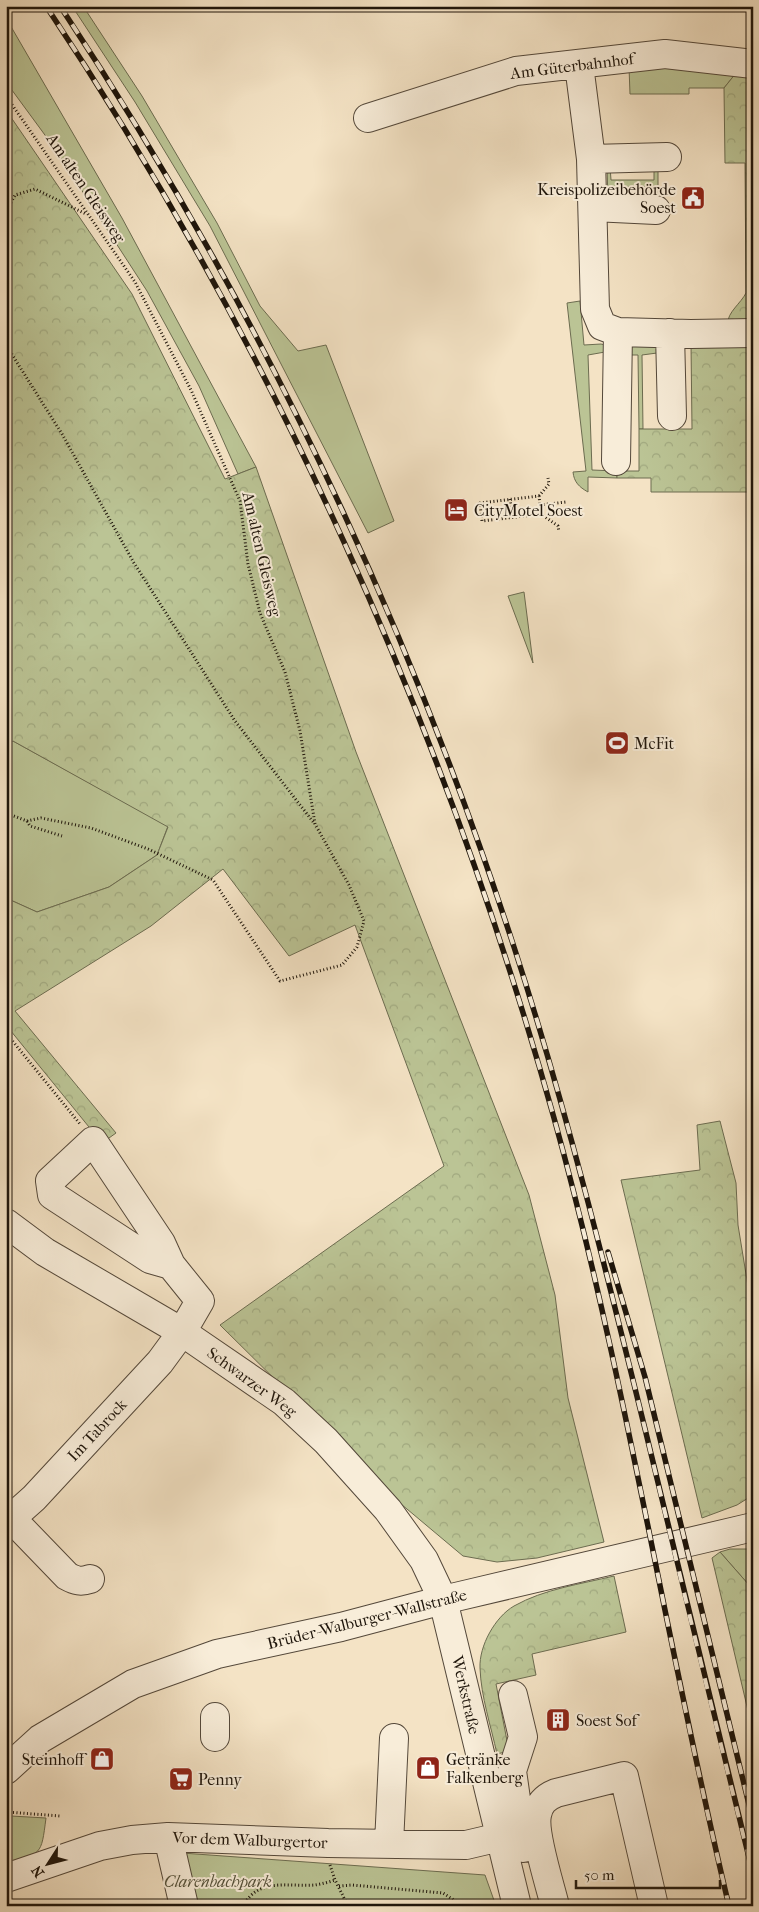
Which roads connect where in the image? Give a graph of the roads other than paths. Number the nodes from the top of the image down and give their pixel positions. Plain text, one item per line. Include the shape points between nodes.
1 (753, 64) edge
2 (579, 65) junction
3 (368, 118) dead end
4 (667, 158) dead end
5 (591, 159) junction
6 (593, 208) junction
7 (656, 210) dead end
8 (618, 332) junction
9 (670, 333) junction
10 (753, 333) edge
11 (672, 416) dead end
12 (616, 462) dead end
13 (6, 1223) edge
14 (171, 1265) junction
15 (182, 1332) junction
16 (9, 1521) edge
17 (753, 1527) edge
18 (90, 1579) dead end
19 (444, 1600) junction
20 (513, 1695) dead end
21 (394, 1738) dead end
22 (6, 1770) edge
23 (168, 1837) junction
24 (500, 1837) junction
25 (389, 1844) junction
26 (6, 1878) edge
27 (514, 1897) edge
28 (184, 1906) edge
29 (554, 1906) edge
30 (654, 1906) edge

1 - 2 street, Am Güterbahnhof via 665,54
2 - 3 street, Am Güterbahnhof via 516,71
2 - 5 street
4 - 5 street
5 - 6 street
6 - 7 street
6 - 8 street via 595,309 602,326
8 - 9 street
8 - 12 street
9 - 10 street
9 - 11 street
13 - 15 street, Schwarzer Weg via 46,1252
14 - 14 street via 150,1259 52,1195 50,1181 93,1140 161,1243
14 - 15 street, Im Tabrock via 200,1301
15 - 16 street, Im Tabrock via 154,1369
15 - 19 street, Schwarzer Weg via 284,1402 326,1441 388,1510 424,1560
16 - 18 street via 67,1576 74,1580
17 - 19 street, Brüder-Walburger-Wallstraße
19 - 22 street, Brüder-Walburger-Wallstraße via 217,1654 133,1684 40,1739
19 - 24 street, Werkstraße
20 - 27 street via 523,1737 512,1771 527,1874
21 - 25 street
23 - 25 street, Vor dem Walburgertor
23 - 26 street, Vor dem Walburgertor via 100,1846
23 - 28 street
24 - 25 street, Vor dem Walburgertor via 466,1845
24 - 27 street, Werkstraße
29 - 30 street via 537,1830 536,1816 540,1805 546,1797 556,1793 624,1776

